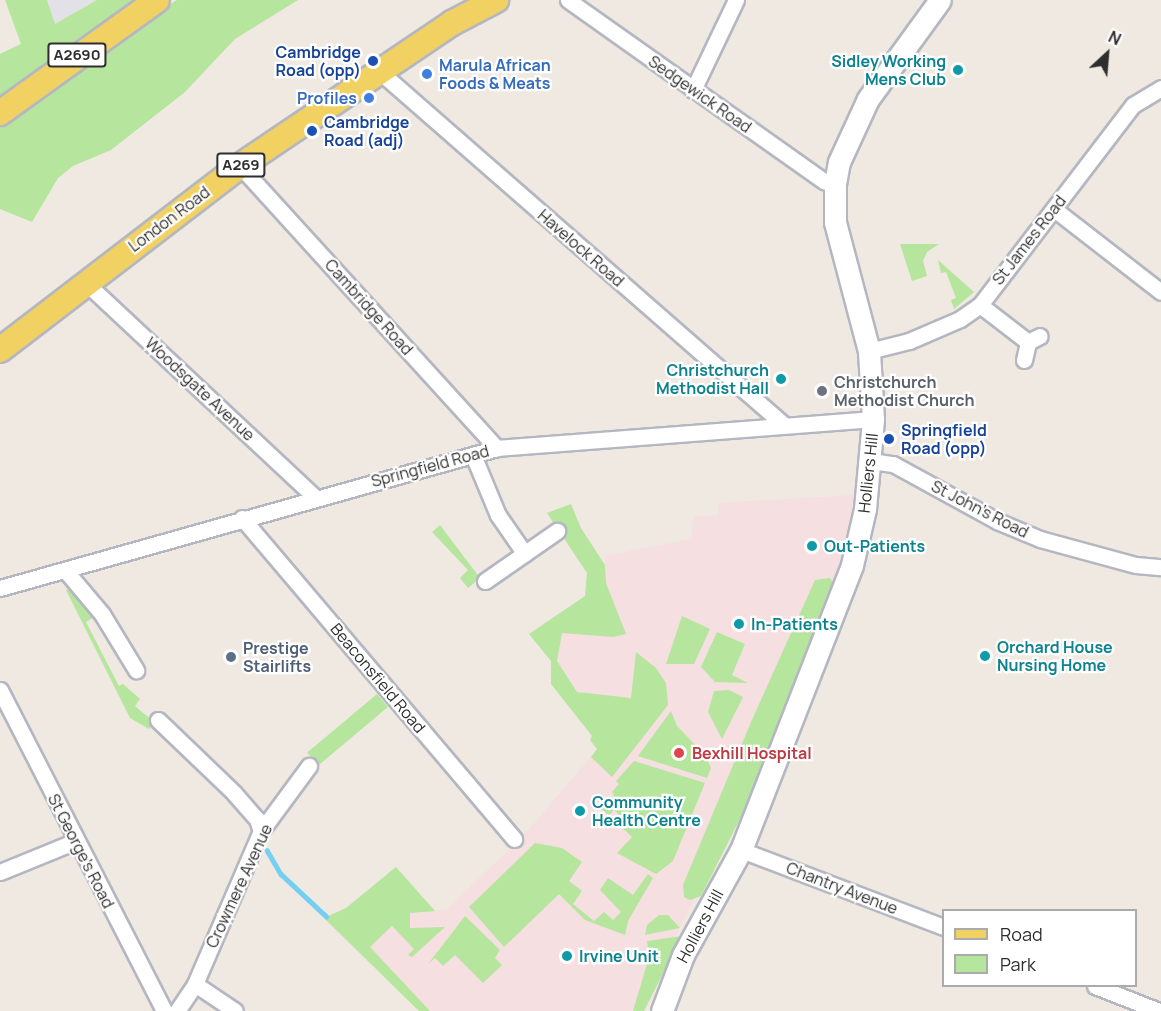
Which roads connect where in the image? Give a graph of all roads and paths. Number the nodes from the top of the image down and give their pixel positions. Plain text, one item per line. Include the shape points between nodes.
1 (157, 0) edge
2 (496, 0) edge
3 (568, 0) edge
4 (736, 0) edge
5 (940, 0) edge
6 (379, 71) junction
7 (1161, 88) edge
8 (693, 90) junction
9 (0, 113) edge
10 (240, 166) junction
11 (835, 184) junction
12 (1054, 209) junction
13 (85, 282) junction
14 (1161, 292) edge
15 (980, 305) junction
16 (0, 350) edge
17 (869, 351) junction
18 (1024, 360) dead end
19 (873, 419) junction
20 (783, 424) junction
21 (497, 448) junction
22 (473, 454) junction
23 (871, 461) junction
24 (314, 496) junction
25 (242, 518) junction
26 (557, 531) dead end
27 (525, 554) junction
28 (1161, 567) edge
29 (65, 570) junction
30 (485, 581) dead end
31 (0, 588) edge
32 (136, 670) dead end
33 (0, 690) edge
34 (158, 720) dead end
35 (309, 766) dead end
36 (261, 831) junction
37 (514, 839) dead end
38 (76, 841) junction
39 (741, 850) junction
40 (0, 872) edge
41 (942, 926) edge
42 (195, 984) junction
43 (1098, 987) edge
44 (168, 1010) edge
45 (147, 1011) edge
46 (235, 1011) edge
47 (662, 1011) edge
48 (1159, 1011) edge

1 - 9 main road, A2690
2 - 6 main road, London Road / A269
3 - 8 street, Sedgewick Road
4 - 8 street
5 - 11 main road, Holliers Hill via 862,109 839,162
6 - 10 main road, London Road / A269
6 - 20 street, Havelock Road
7 - 12 street, St James Road via 1132,105
8 - 11 street, Sedgewick Road via 824,181
10 - 13 main road, London Road / A269
10 - 21 street, Cambridge Road
11 - 17 main road, Holliers Hill via 835,222
12 - 14 street
12 - 15 street, St James Road
13 - 16 main road, London Road / A269
13 - 24 street, Woodsgate Avenue
15 - 17 street, St James Road via 960,319 909,341
15 - 18 street via 1034,339
17 - 19 main road, Holliers Hill
19 - 20 street, Springfield Road
19 - 23 main road, Holliers Hill
20 - 21 street, Springfield Road
21 - 22 street, Springfield Road
22 - 24 street, Springfield Road
22 - 27 street via 498,515
23 - 28 street, St John's Road via 893,464 997,521 1040,539 1136,565
23 - 39 main road, Holliers Hill via 852,565
24 - 25 street, Springfield Road
25 - 29 street, Springfield Road
25 - 37 street, Beaconsfield Road
26 - 27 street
27 - 30 street
29 - 31 street, Springfield Road
29 - 32 street via 102,614
33 - 38 street, St George's Road
34 - 36 street via 234,793 257,819
35 - 36 street, Crowmere Avenue
36 - 42 street, Crowmere Avenue
38 - 40 street
38 - 44 street, St George's Road
39 - 41 street, Chantry Avenue
39 - 47 main road, Holliers Hill via 683,955
42 - 44 street, Crowmere Avenue
42 - 46 street
43 - 48 street
44 - 45 street

